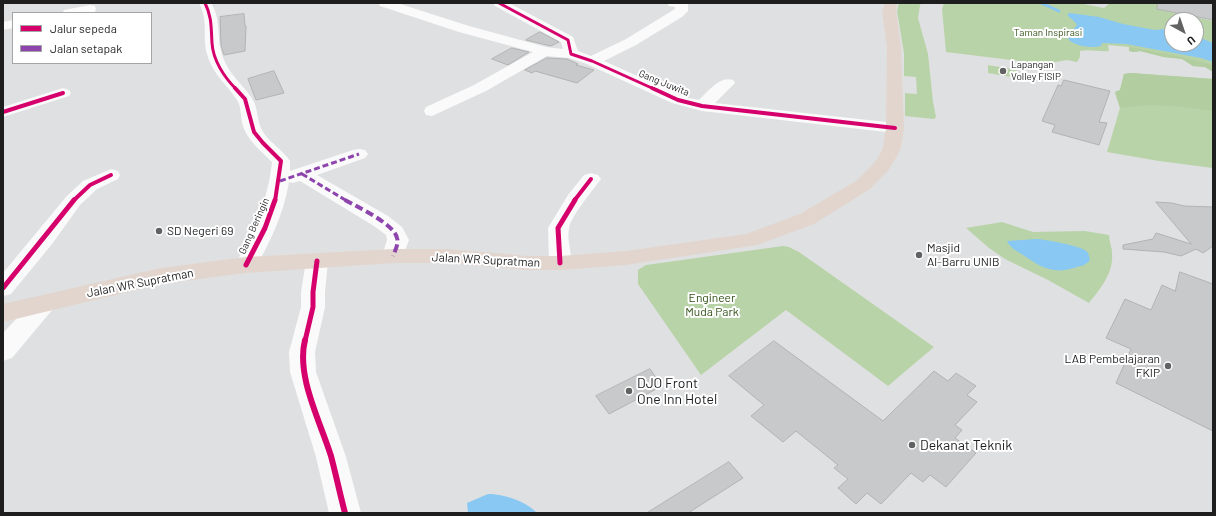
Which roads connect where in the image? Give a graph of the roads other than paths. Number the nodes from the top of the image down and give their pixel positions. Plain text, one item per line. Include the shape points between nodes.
1 (205, 3) edge
2 (384, 3) edge
3 (499, 3) edge
4 (673, 3) edge
5 (891, 3) edge
6 (90, 9) dead end
7 (74, 12) edge
8 (545, 51) junction
9 (571, 54) junction
10 (592, 61) junction
11 (727, 83) dead end
12 (64, 93) dead end
13 (702, 106) junction
14 (432, 111) dead end
15 (3, 112) edge
16 (895, 128) junction
17 (359, 154) dead end
18 (302, 174) junction
19 (111, 175) dead end
20 (591, 180) dead end
21 (280, 181) junction
22 (393, 256) junction
23 (317, 261) junction
24 (560, 263) junction
25 (246, 265) junction
26 (3, 288) edge
27 (45, 303) junction
28 (3, 313) edge
29 (3, 351) edge
30 (345, 513) edge

1 - 21 street, Gang Beringin via 211,13 211,46 215,58 225,75 245,98 253,131 281,162
2 - 8 street, Gang Juwita via 464,29
3 - 9 street via 568,40
4 - 10 street via 682,5 677,14 631,42
5 - 16 highway, Jalan WR Supratman via 889,11 894,47
6 - 7 street
8 - 9 street, Gang Juwita
8 - 14 street via 480,88
9 - 10 street, Gang Juwita
10 - 13 street, Gang Juwita via 678,100
11 - 13 street
12 - 15 street
13 - 16 street, Gang Juwita
16 - 24 highway, Jalan WR Supratman via 892,148 882,167 863,185 807,219 749,240 622,259
17 - 18 street
18 - 21 street
18 - 22 street via 395,232 398,240
19 - 26 street via 90,185 73,201
20 - 24 street via 575,199 558,228
21 - 25 street, Gang Beringin via 273,210
22 - 23 highway, Jalan WR Supratman
22 - 24 highway, Jalan WR Supratman via 448,256
23 - 25 highway, Jalan WR Supratman
23 - 30 street via 313,307 302,352 303,372 331,458
25 - 27 highway, Jalan WR Supratman via 161,276
27 - 28 highway, Jalan WR Supratman
27 - 29 street

